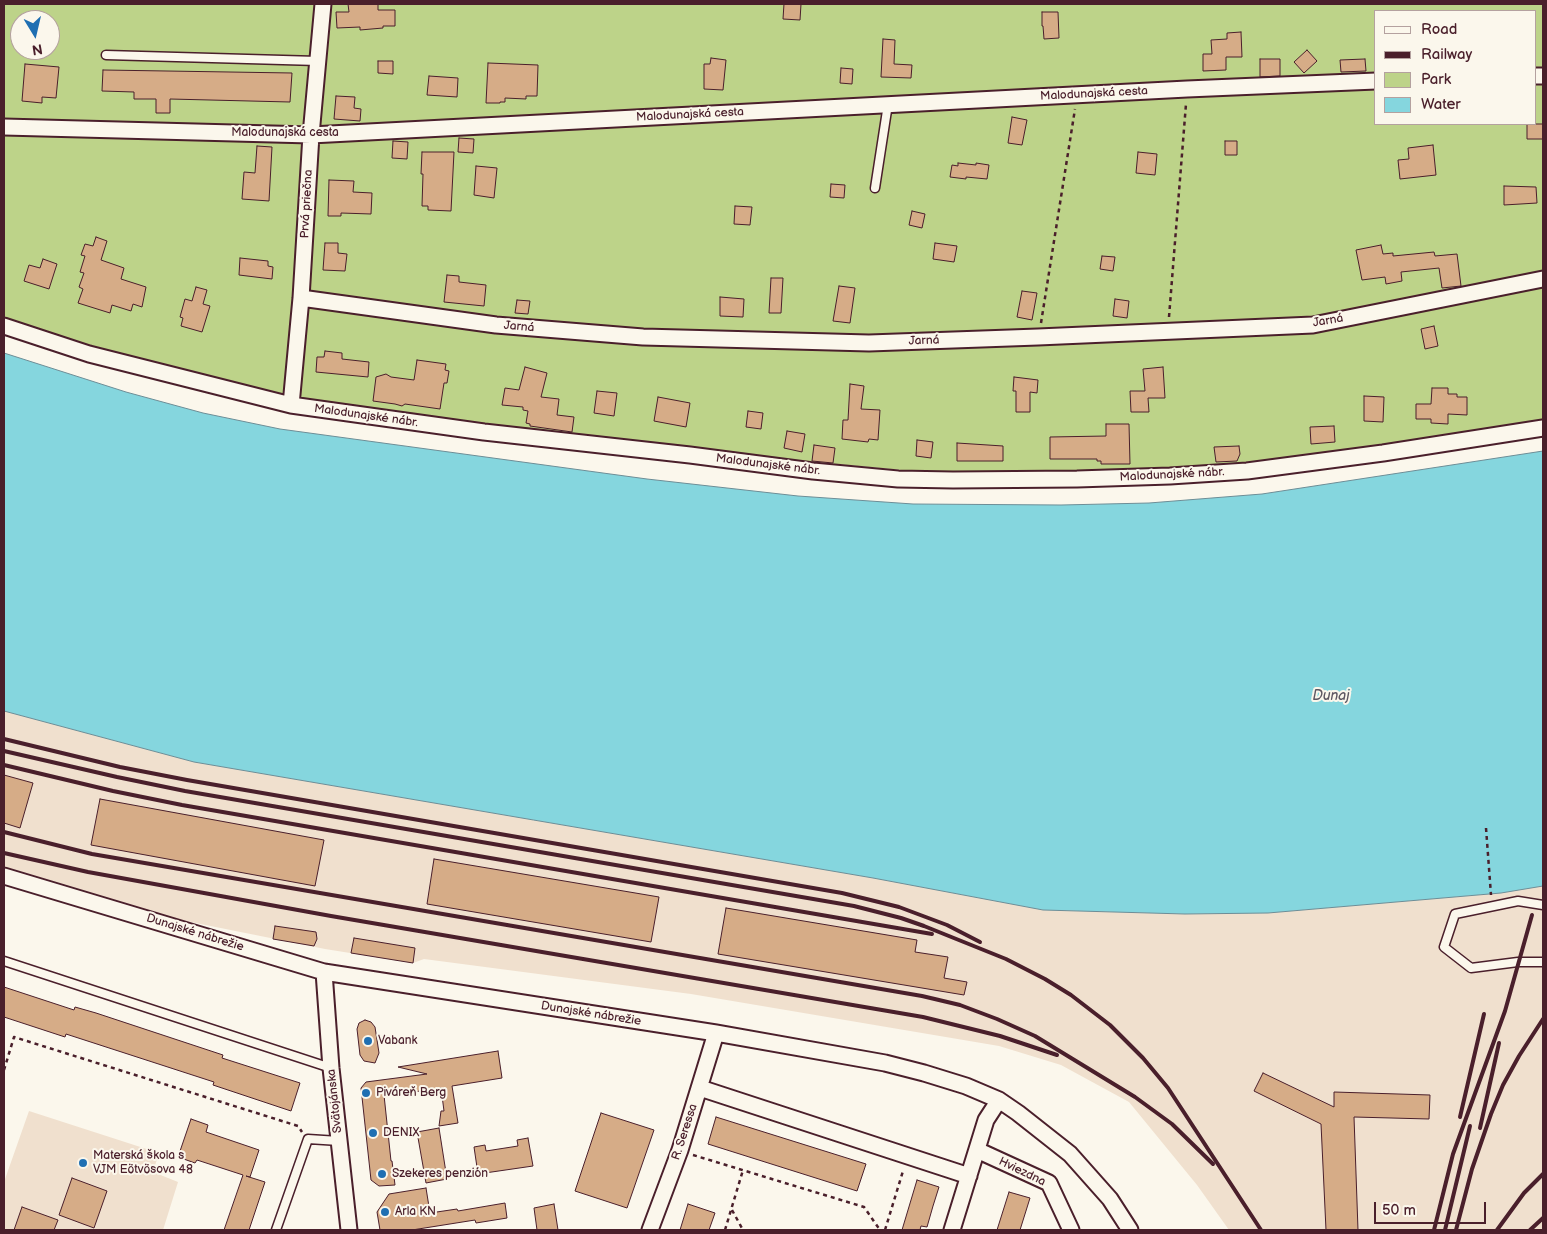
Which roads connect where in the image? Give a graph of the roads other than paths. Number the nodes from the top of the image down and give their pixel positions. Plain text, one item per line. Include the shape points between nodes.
1 (323, 4) edge
2 (106, 55) dead end
3 (318, 61) junction
4 (1374, 81) edge
5 (888, 104) junction
6 (4, 127) edge
7 (311, 135) junction
8 (875, 188) dead end
9 (1543, 279) edge
10 (301, 298) junction
11 (4, 326) edge
12 (291, 405) junction
13 (1543, 428) edge
14 (4, 876) edge
15 (1543, 905) edge
16 (4, 961) edge
17 (1543, 962) edge
18 (324, 972) junction
19 (716, 1033) junction
20 (331, 1068) junction
21 (700, 1088) junction
22 (998, 1100) junction
23 (339, 1142) junction
24 (977, 1150) junction
25 (969, 1176) junction
26 (276, 1230) edge
27 (349, 1230) edge
28 (650, 1230) edge
29 (952, 1230) edge
30 (1071, 1230) edge
31 (1130, 1230) edge

1 - 3 street, Prvá priečna
2 - 3 lane
3 - 7 street, Prvá priečna
4 - 5 street, Malodunajská cesta
5 - 7 street, Malodunajská cesta
5 - 8 lane
6 - 7 street, Malodunajská cesta
7 - 10 street, Prvá priečna
9 - 10 street, Jarná via 1313,325 869,343 643,337 496,325
10 - 12 street, Prvá priečna
11 - 12 street, Malodunajské nábr. via 89,354
12 - 13 street, Malodunajské nábr. via 484,432 813,471 952,480 1086,479 1247,471
14 - 18 street, Dunajské nábrežie
15 - 17 lane via 1518,902 1455,914 1444,947 1471,968
16 - 20 lane
18 - 19 street, Dunajské nábrežie
18 - 20 street, Svätojánska
19 - 21 street, R. Seressa
19 - 22 street, Dunajské nábrežie via 885,1063 966,1086
20 - 23 street, Svätojánska
21 - 25 street
21 - 28 street, R. Seressa
22 - 24 street via 986,1120
22 - 31 street, Dunajské nábrežie via 1070,1154 1110,1198
23 - 26 lane via 308,1139
23 - 27 street, Svätojánska
24 - 25 street
24 - 30 street, Hviezdna via 1048,1183
25 - 29 street

